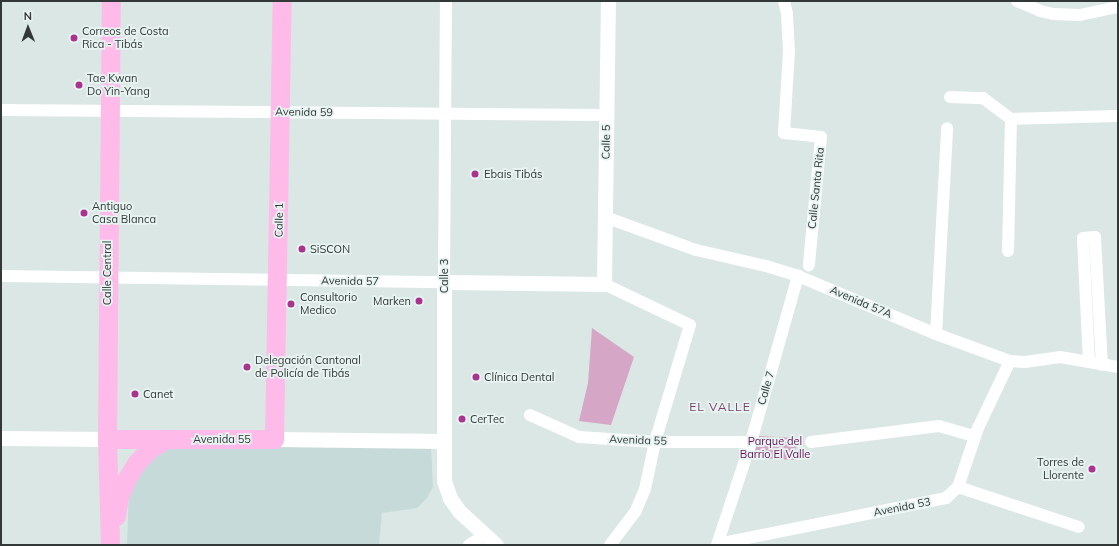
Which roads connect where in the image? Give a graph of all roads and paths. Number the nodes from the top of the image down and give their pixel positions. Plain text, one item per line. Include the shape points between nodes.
1 (111, 1) edge
2 (282, 1) edge
3 (446, 1) edge
4 (608, 1) edge
5 (784, 1) edge
6 (1017, 1) edge
7 (1118, 7) edge
8 (950, 97) dead end
9 (1, 110) edge
10 (108, 110) junction
11 (280, 112) junction
12 (445, 114) junction
13 (606, 115) junction
14 (1118, 116) edge
15 (1011, 119) junction
16 (947, 128) dead end
17 (605, 217) junction
18 (1008, 251) dead end
19 (809, 265) dead end
20 (1, 276) edge
21 (798, 276) junction
22 (107, 277) junction
23 (278, 280) junction
24 (444, 282) junction
25 (604, 284) junction
26 (936, 334) junction
27 (1010, 361) junction
28 (1089, 362) junction
29 (1102, 365) junction
30 (1118, 367) edge
31 (530, 415) dead end
32 (975, 436) junction
33 (1, 438) edge
34 (107, 439) junction
35 (167, 439) junction
36 (274, 439) junction
37 (443, 441) junction
38 (655, 442) junction
39 (751, 442) junction
40 (811, 442) dead end
41 (958, 487) junction
42 (1079, 527) dead end
43 (485, 535) junction
44 (111, 545) edge
45 (469, 545) edge
46 (496, 545) edge
47 (610, 545) edge
48 (717, 545) edge

1 - 10 main road, Calle Central
2 - 11 main road, Calle 1
3 - 12 street, Calle 3
4 - 13 street, Calle 5
5 - 19 street, Calle Santa Rita via 790,50 784,133 821,137
6 - 7 street via 1053,14 1080,15
8 - 15 street via 983,98
9 - 10 street, Avenida 59
10 - 11 street, Avenida 59
10 - 22 main road, Calle Central
11 - 12 street, Avenida 59
11 - 23 main road, Calle 1
12 - 13 street, Avenida 59
12 - 24 street, Calle 3
13 - 17 street, Calle 5
14 - 15 street
15 - 18 street
16 - 26 street
17 - 21 street, Avenida 57A via 696,250
17 - 25 street, Calle 5
20 - 22 street, Avenida 57
21 - 26 street, Avenida 57A
21 - 39 street, Calle 7
22 - 23 street, Avenida 57
22 - 34 main road, Calle Central
23 - 24 street, Avenida 57
23 - 36 main road, Calle 1
24 - 25 street, Avenida 57
24 - 37 street, Calle 3
25 - 38 street, Avenida 57 via 690,325
26 - 27 street, Avenida 57A
27 - 28 street, Avenida 57A via 1025,362 1060,357
27 - 32 street
28 - 29 street, Avenida 57A
28 - 29 street via 1083,238 1095,238
29 - 30 street, Avenida 57A
31 - 38 street, Avenida 55 via 579,437
32 - 40 street via 939,426
32 - 41 street
33 - 34 street, Avenida 55
34 - 35 main road, Avenida 55
34 - 44 main road, Calle Central
35 - 36 main road, Avenida 55
35 - 44 main road, Calle Central via 151,448 137,462 127,478 119,497
36 - 37 street, Avenida 55
37 - 43 street, Calle 3 via 444,482 450,498 459,511
38 - 39 street, Avenida 55
38 - 47 street via 645,489 635,512
39 - 48 street, Calle 7
41 - 42 street
41 - 48 street, Avenida 53 via 946,498
43 - 45 street
43 - 46 street, Calle 3

